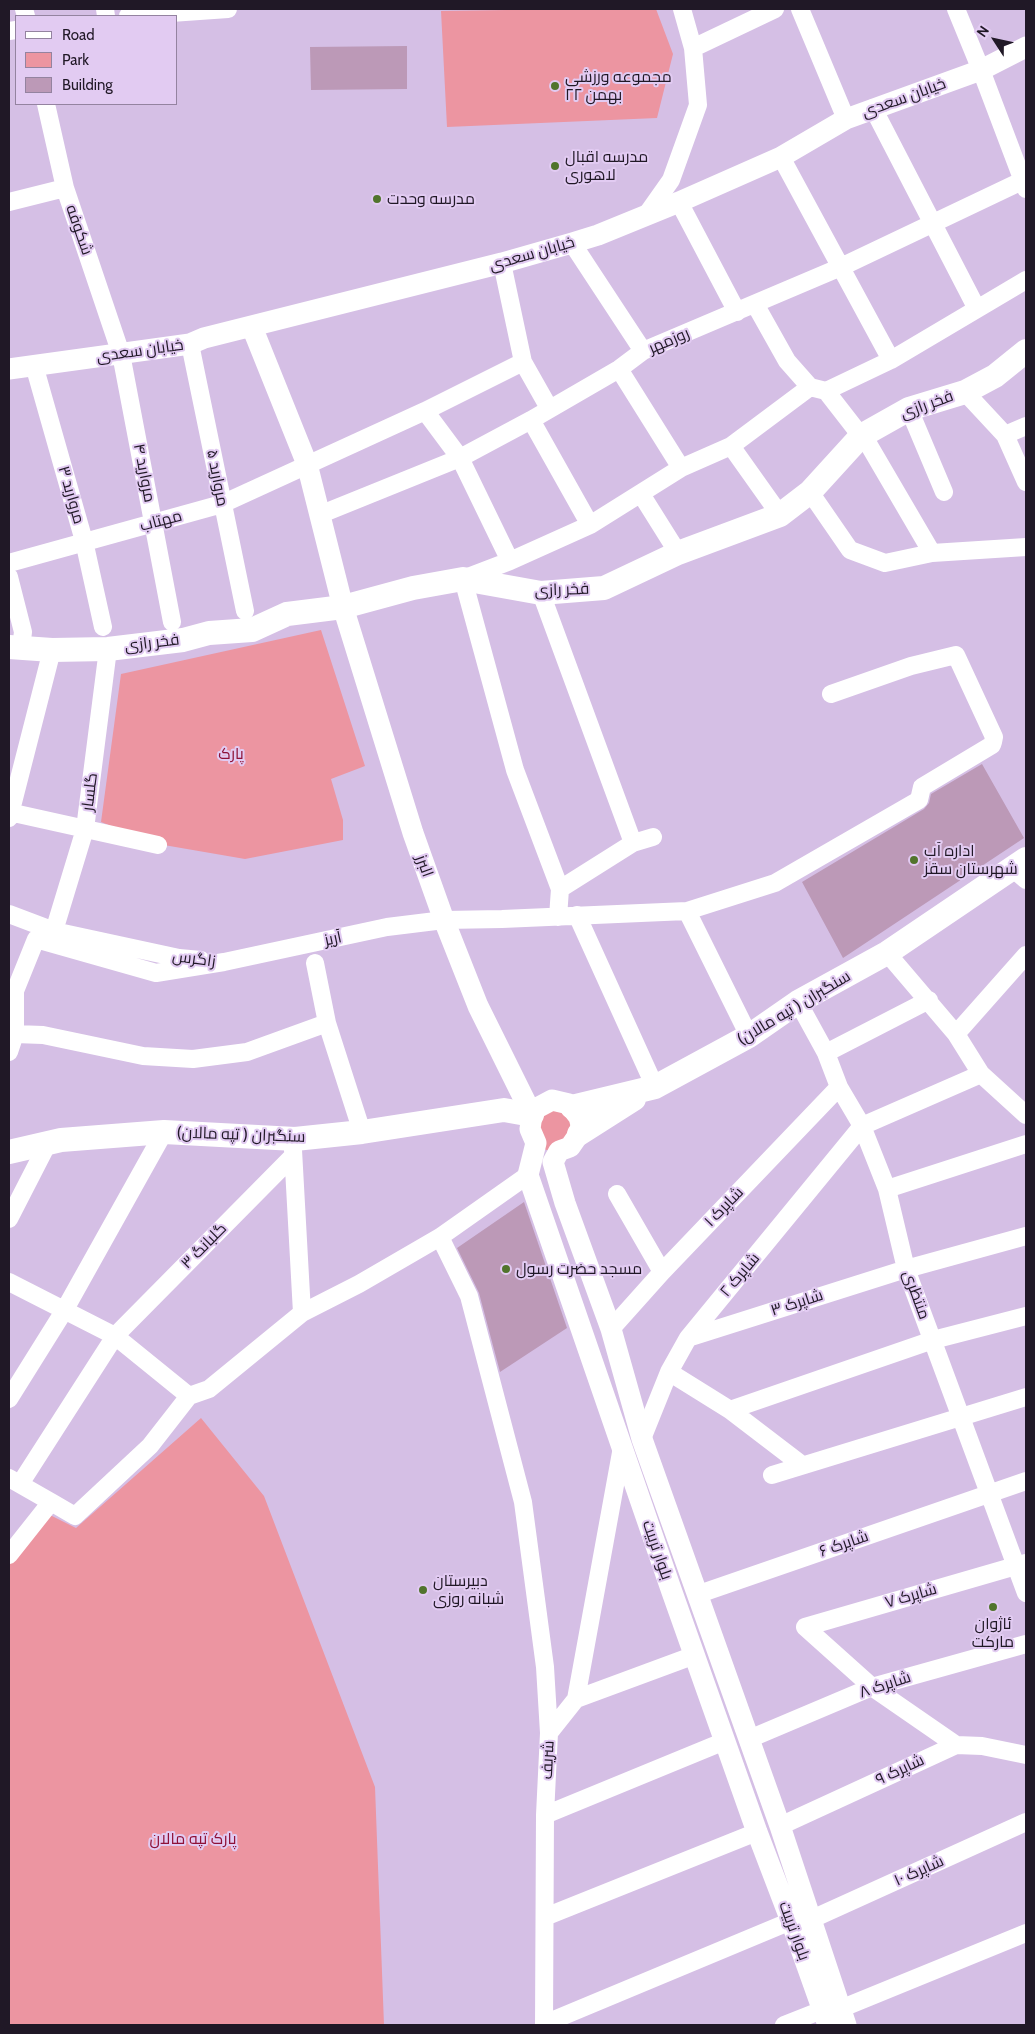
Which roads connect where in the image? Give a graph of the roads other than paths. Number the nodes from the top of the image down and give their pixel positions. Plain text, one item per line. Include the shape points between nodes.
1 (228, 9) edge
2 (682, 9) edge
3 (775, 9) edge
4 (800, 9) edge
5 (956, 9) edge
6 (142, 15) edge
7 (1026, 47) edge
8 (693, 48) junction
9 (981, 70) junction
10 (46, 105) edge
11 (873, 108) junction
12 (846, 119) junction
13 (781, 157) junction
14 (1025, 183) edge
15 (65, 188) junction
16 (9, 202) edge
17 (679, 202) junction
18 (647, 214) junction
19 (934, 223) junction
20 (572, 243) junction
21 (502, 263) junction
22 (841, 268) junction
23 (1026, 280) edge
24 (755, 304) junction
25 (977, 309) junction
26 (738, 312) junction
27 (252, 327) junction
28 (190, 344) junction
29 (643, 351) junction
30 (1026, 351) edge
31 (121, 354) junction
32 (891, 360) junction
33 (523, 362) junction
34 (34, 365) junction
35 (9, 369) edge
36 (619, 369) junction
37 (818, 389) junction
38 (965, 392) junction
39 (549, 408) junction
40 (908, 409) junction
41 (426, 411) junction
42 (531, 420) junction
43 (1026, 426) edge
44 (862, 435) junction
45 (1005, 435) junction
46 (731, 446) junction
47 (460, 458) junction
48 (307, 464) junction
49 (681, 468) junction
50 (1026, 482) edge
51 (810, 492) junction
52 (944, 492) dead end
53 (640, 494) junction
54 (222, 504) junction
55 (319, 515) junction
56 (780, 515) junction
57 (153, 524) junction
58 (590, 524) junction
59 (84, 541) junction
60 (1026, 548) edge
61 (678, 553) junction
62 (932, 554) junction
63 (510, 561) junction
64 (9, 563) edge
65 (9, 576) edge
66 (463, 579) junction
67 (541, 593) junction
68 (343, 607) junction
69 (245, 611) dead end
70 (172, 622) dead end
71 (106, 638) junction
72 (15, 647) edge
73 (52, 650) junction
74 (831, 694) dead end
75 (9, 814) edge
76 (85, 829) junction
77 (653, 837) dead end
78 (158, 844) dead end
79 (633, 844) junction
80 (1021, 869) edge
81 (560, 889) junction
82 (688, 912) junction
83 (9, 914) edge
84 (577, 915) junction
85 (558, 917) junction
86 (444, 920) junction
87 (54, 931) junction
88 (887, 953) junction
89 (1026, 955) edge
90 (224, 962) junction
91 (315, 963) dead end
92 (929, 1000) junction
93 (798, 1002) junction
94 (327, 1023) junction
95 (12, 1032) edge
96 (956, 1034) junction
97 (749, 1036) junction
98 (9, 1052) edge
99 (826, 1053) junction
100 (981, 1074) junction
101 (655, 1087) junction
102 (839, 1087) junction
103 (572, 1107) junction
104 (532, 1115) junction
105 (1026, 1115) edge
106 (862, 1126) junction
107 (164, 1132) junction
108 (362, 1132) junction
109 (579, 1134) junction
110 (48, 1142) junction
111 (536, 1143) junction
112 (1026, 1144) edge
113 (293, 1148) junction
114 (559, 1151) junction
115 (9, 1152) edge
116 (528, 1175) junction
117 (886, 1189) junction
118 (617, 1194) dead end
119 (9, 1218) edge
120 (1026, 1236) edge
121 (440, 1237) junction
122 (906, 1269) junction
123 (662, 1272) junction
124 (9, 1282) edge
125 (64, 1311) junction
126 (302, 1313) junction
127 (1026, 1316) edge
128 (611, 1329) junction
129 (115, 1336) junction
130 (688, 1338) junction
131 (933, 1340) junction
132 (669, 1372) junction
133 (189, 1396) junction
134 (1026, 1397) edge
135 (9, 1399) edge
136 (730, 1410) junction
137 (961, 1416) junction
138 (642, 1439) junction
139 (622, 1447) junction
140 (802, 1465) junction
141 (772, 1475) dead end
142 (14, 1481) edge
143 (1026, 1482) edge
144 (989, 1493) junction
145 (51, 1502) junction
146 (9, 1556) edge
147 (1021, 1564) edge
148 (1026, 1593) edge
149 (699, 1594) junction
150 (1026, 1644) edge
151 (695, 1655) junction
152 (872, 1687) junction
153 (576, 1698) junction
154 (549, 1733) junction
155 (749, 1739) junction
156 (725, 1741) junction
157 (956, 1745) junction
158 (1026, 1755) edge
159 (545, 1814) junction
160 (1026, 1822) edge
161 (780, 1826) junction
162 (757, 1832) junction
163 (544, 1917) junction
164 (812, 1919) junction
165 (791, 1921) junction
166 (1026, 1933) edge
167 (834, 2017) edge
168 (544, 2024) edge
169 (784, 2025) edge

1 - 6 street
2 - 8 street
3 - 8 street
4 - 12 street
5 - 9 street
7 - 9 street, خیابان سعدی
8 - 18 street via 698,104 671,180
9 - 11 street, خیابان سعدی
9 - 14 street
10 - 15 street, شکوفه
11 - 12 street, خیابان سعدی
11 - 19 street
12 - 13 street, خیابان سعدی
13 - 17 street, خیابان سعدی
13 - 22 street
14 - 19 street, روزمهر
15 - 16 street
15 - 31 street, شکوفه
17 - 18 street, خیابان سعدی
17 - 26 street
18 - 20 street, خیابان سعدی
19 - 22 street, روزمهر
19 - 25 street
20 - 21 street, خیابان سعدی
20 - 29 street
21 - 27 street, خیابان سعدی
21 - 33 street
22 - 24 street, روزمهر
22 - 32 street
23 - 25 street
24 - 26 street, روزمهر
24 - 37 street via 787,361
25 - 32 street
26 - 29 street, روزمهر
27 - 28 street, خیابان سعدی
27 - 48 street, البرز
28 - 31 street, خیابان سعدی
28 - 54 street, مروارید ۵
29 - 36 street, روزمهر
30 - 38 main road, فخر رازی via 996,376
31 - 34 street, خیابان سعدی
31 - 57 street, مروارید ۴
32 - 37 street
33 - 39 street
33 - 41 street, مهتاب
34 - 35 street, خیابان سعدی
34 - 59 street, مرواربد ۳
36 - 39 street, روزمهر
36 - 49 street
37 - 44 street
37 - 46 street
38 - 40 main road, فخر رازی
38 - 45 street
39 - 42 street, روزمهر
40 - 44 main road, فخر رازی
40 - 52 street
41 - 47 street
41 - 48 street, مهتاب
42 - 47 street, روزمهر
42 - 58 street
43 - 45 street
44 - 51 main road, فخر رازی
44 - 62 street
45 - 50 street
46 - 49 street
46 - 56 street
47 - 55 street, روزمهر
47 - 63 street
48 - 54 street, مهتاب
48 - 55 street, البرز
49 - 53 street
51 - 56 main road, فخر رازی
51 - 62 street via 850,550 885,562
53 - 58 street
53 - 61 street
54 - 57 street, مهتاب
54 - 69 street, مروارید ۵
55 - 68 street, البرز
56 - 61 main road, فخر رازی
57 - 59 street, مهتاب
57 - 70 street, مروارید ۴
58 - 63 street
59 - 64 street, مهتاب
59 - 71 street, مرواربد ۳
60 - 62 street
61 - 67 main road, فخر رازی via 604,588
63 - 66 street
65 - 72 street via 23,632
66 - 67 main road, فخر رازی
66 - 68 main road, فخر رازی via 413,588
66 - 81 street via 515,770
67 - 79 street
68 - 71 main road, فخر رازی via 287,614 252,630 209,633 183,640
68 - 86 street, البرز via 413,833
71 - 73 main road, فخر رازی
71 - 76 street, گلسار
72 - 73 main road, فخر رازی
73 - 75 street
74 - 82 street, آریز via 911,666 956,655 994,737 993,742 922,787 919,800 775,883
75 - 76 street
76 - 78 street
76 - 87 street, گلسار
77 - 79 street
79 - 81 street
80 - 88 main road, سنگبران ( تپه مالان)
81 - 85 street
82 - 84 street, آریز
82 - 97 street
83 - 87 street, زاگرس
84 - 85 street, آریز
84 - 101 street
85 - 86 street, آریز
86 - 90 street, آریز via 387,927
86 - 104 street, البرز via 478,1006
87 - 90 street, زاگرس via 179,958
88 - 92 street
88 - 93 main road, سنگبران ( تپه مالان)
89 - 96 street
90 - 95 street, زاگرس via 156,973 36,940 15,990
91 - 94 street
92 - 96 street
92 - 99 street
93 - 97 main road, سنگبران ( تپه مالان)
93 - 99 street, منتظری
94 - 95 street via 247,1052 193,1059 143,1056 43,1035
94 - 108 street
95 - 98 street
96 - 100 street
97 - 101 main road, سنگبران ( تپه مالان)
99 - 102 street, منتظری
100 - 105 street
100 - 106 street
101 - 103 main road, سنگبران ( تپه مالان)
101 - 109 main road
102 - 106 street, منتظری
102 - 123 street, شاپرک ۱
103 - 104 street via 552,1100 537,1108
103 - 109 street via 579,1117
104 - 108 main road, سنگبران ( تپه مالان) via 504,1110
104 - 111 street via 530,1129
106 - 117 street, منتظری
106 - 130 street, شاپرک ۲
107 - 110 main road, سنگبران ( تپه مالان)
107 - 113 main road, سنگبران ( تپه مالان)
107 - 125 street
108 - 113 main road, سنگبران ( تپه مالان)
109 - 114 street via 570,1146
110 - 115 main road, سنگبران ( تپه مالان)
110 - 119 street
111 - 114 street via 549,1151
111 - 116 street
112 - 117 street
113 - 126 street
113 - 129 street, گلبانگ ۳
114 - 128 street, بلوار تربیت via 553,1162
116 - 121 street
116 - 139 street, بلوار تربیت
117 - 122 street, منتظری
118 - 123 street
120 - 122 street, شاپرک ۳
121 - 126 street
121 - 154 street via 469,1296 523,1502 545,1667
122 - 130 street, شاپرک ۳
122 - 131 street, منتظری
123 - 128 street, شاپرک ۱
124 - 125 street
125 - 129 street
125 - 135 street
126 - 133 street via 209,1389
127 - 131 street
128 - 138 street, بلوار تربیت
129 - 133 street
129 - 142 street, گلبانگ ۳
130 - 132 street, شاپرک ۲
131 - 136 street
131 - 137 street, منتظری
132 - 136 street
132 - 138 street, شاپرک ۲
133 - 145 street via 150,1446 75,1516
134 - 137 street
136 - 140 street
137 - 140 street
137 - 144 street, منتظری
138 - 149 street, بلوار تربیت
139 - 151 street, بلوار تربیت
139 - 153 street, شریف
140 - 141 street
142 - 145 street
143 - 144 street, شاپرک ۶
144 - 147 street, منتظری
144 - 149 street, شاپرک ۶
145 - 146 street
147 - 148 street, منتظری
147 - 152 street, شاپرک ۷ via 805,1627
149 - 155 street, بلوار تربیت
150 - 152 street, شاپرک ۸
151 - 153 street
151 - 156 street, بلوار تربیت
152 - 155 street, شاپرک ۸
152 - 157 street
153 - 154 street, شریف
154 - 159 street, شریف
155 - 161 street, بلوار تربیت
156 - 159 street
156 - 162 street, بلوار تربیت
157 - 158 street, شاپرک ۹ via 982,1746
157 - 161 street, شاپرک ۹
159 - 163 street, شریف
160 - 164 street, شاپرک ۱۰
161 - 164 street, بلوار تربیت
162 - 163 street
162 - 165 street, بلوار تربیت
163 - 168 street, شریف
164 - 167 street, بلوار تربیت
165 - 167 street, بلوار تربیت
165 - 168 street
166 - 167 street
167 - 169 street

